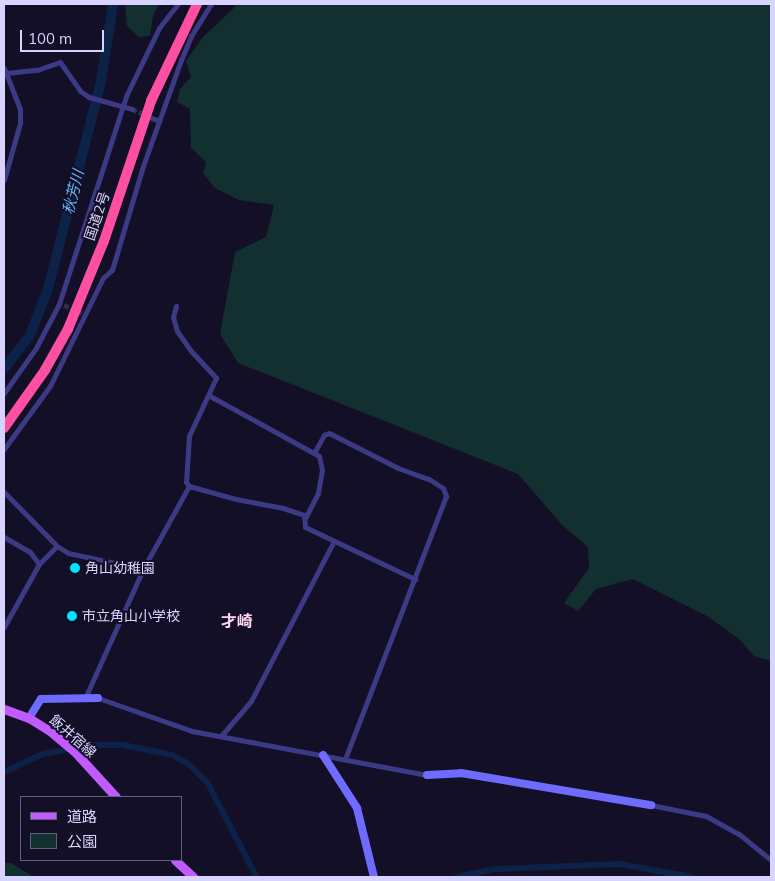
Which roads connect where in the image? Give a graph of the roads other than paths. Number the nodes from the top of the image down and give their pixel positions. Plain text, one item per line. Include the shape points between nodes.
1 (178, 4) edge
2 (197, 4) edge
3 (211, 4) edge
4 (5, 70) edge
5 (123, 107) junction
6 (132, 110) tunnel mouth
7 (152, 118) tunnel mouth
8 (159, 121) junction
9 (4, 180) edge
10 (176, 306) dead end
11 (4, 393) edge
12 (210, 396) junction
13 (4, 423) edge
14 (4, 449) edge
15 (314, 453) junction
16 (190, 486) junction
17 (4, 492) edge
18 (306, 517) junction
19 (4, 537) edge
20 (334, 540) junction
21 (57, 546) junction
22 (39, 564) junction
23 (143, 569) junction
24 (415, 579) junction
25 (4, 627) edge
26 (86, 696) junction
27 (98, 698) joint
28 (4, 709) edge
29 (29, 718) junction
30 (221, 736) junction
31 (323, 755) junction
32 (345, 759) junction
33 (427, 775) joint
34 (115, 796) edge
35 (651, 806) joint
36 (771, 860) edge
37 (176, 861) edge
38 (193, 877) edge
39 (374, 877) edge

1 - 5 street via 159,28
2 - 13 highway, 国道2号 via 151,101 88,284 45,370
3 - 8 street via 191,36
4 - 5 street via 36,70 60,62 71,82 89,97
4 - 9 street via 20,109 20,123
5 - 6 street
5 - 11 street via 62,304
7 - 8 street
8 - 14 street via 120,248 50,386
10 - 12 street via 173,317 177,331 190,351 216,378
12 - 15 street
12 - 16 street via 189,436 184,477
15 - 18 street via 322,461 322,470 316,499
15 - 24 street via 324,435 329,433 398,468 423,476 445,491
16 - 18 street via 283,508
16 - 23 street
17 - 21 street
18 - 20 street via 305,527
19 - 22 street via 30,552
20 - 24 street
20 - 30 street via 251,701
21 - 22 street
21 - 23 street via 68,553
22 - 25 street
23 - 26 street
24 - 32 street
26 - 27 street
26 - 29 street via 41,699
27 - 30 street via 175,726
28 - 29 main road, 飯井宿線
29 - 34 main road, 飯井宿線 via 75,752
30 - 31 street
31 - 32 street
31 - 39 street via 353,799
32 - 33 street
33 - 35 street via 462,773
35 - 36 street via 706,816 739,834
37 - 38 main road

